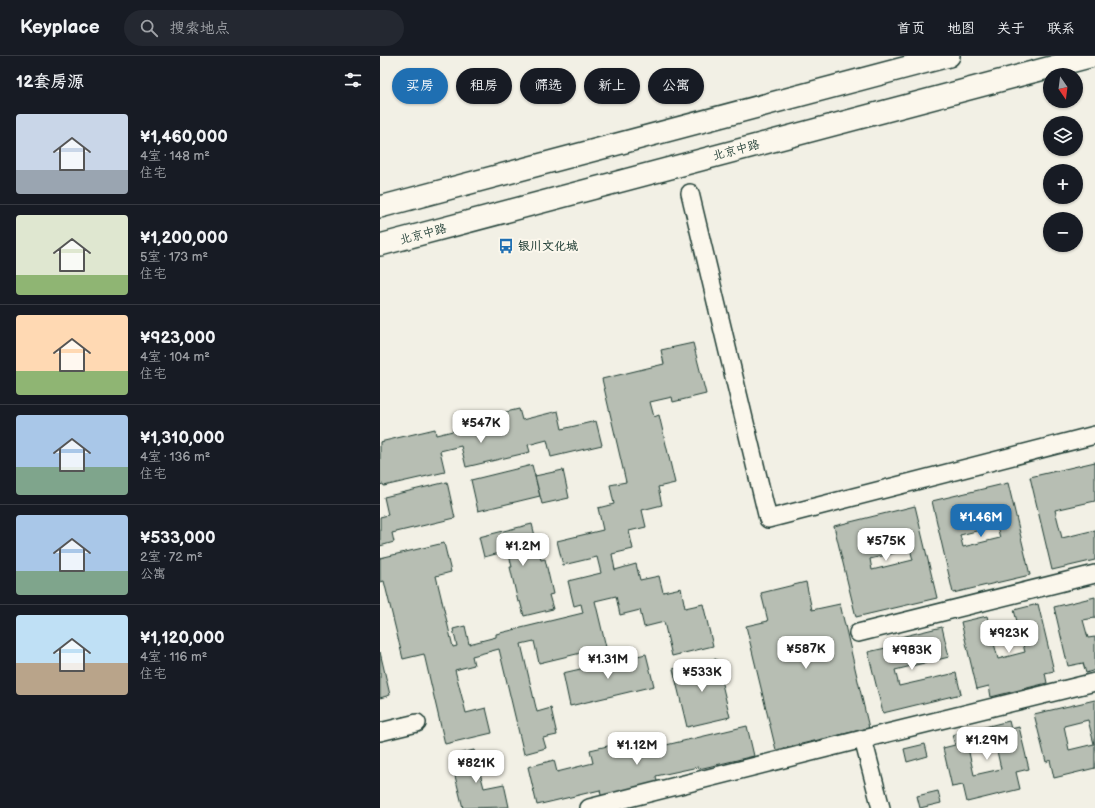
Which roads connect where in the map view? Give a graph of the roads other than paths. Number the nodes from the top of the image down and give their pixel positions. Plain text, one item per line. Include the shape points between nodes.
1 (949, 56) edge
2 (1093, 56) edge
3 (690, 193) dead end
4 (380, 207) edge
5 (380, 245) edge
6 (1095, 435) edge
7 (1095, 574) edge
8 (858, 633) dead end
9 (1095, 682) edge
10 (417, 723) dead end
11 (380, 732) edge
12 (863, 739) junction
13 (588, 808) edge
14 (881, 808) edge

1 - 4 main road
2 - 5 main road, 北京中路
3 - 6 street via 768,519
7 - 8 street
9 - 12 street
10 - 11 street
12 - 13 street
12 - 14 street

